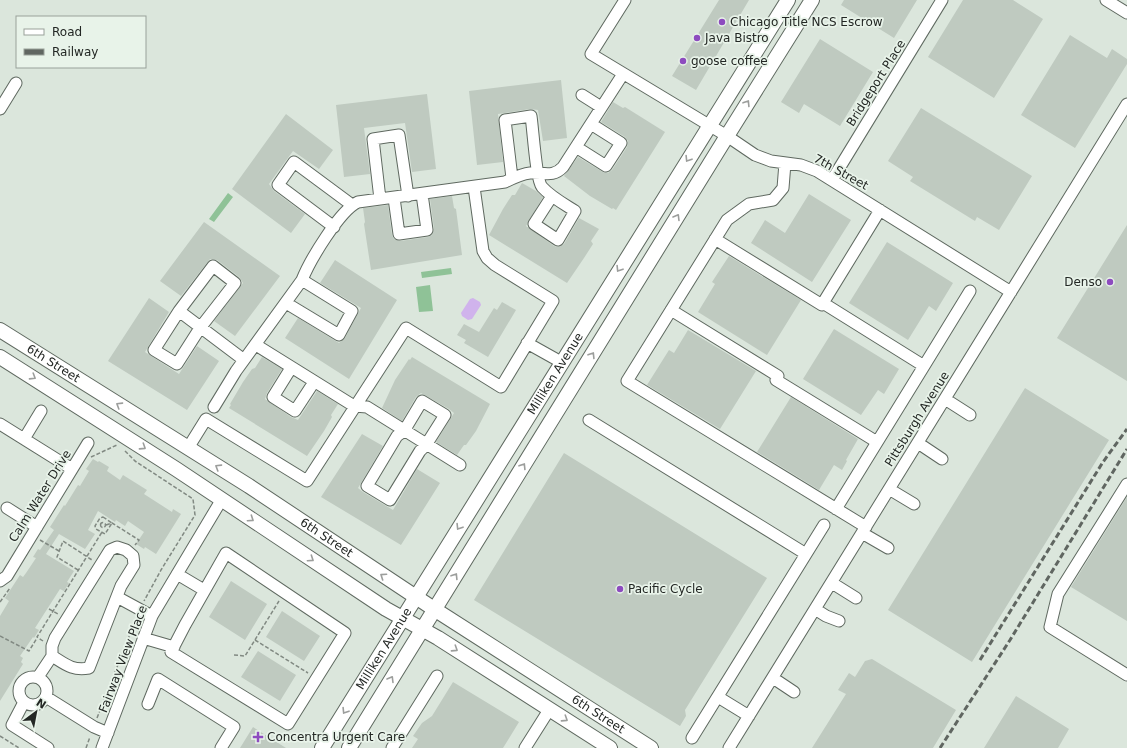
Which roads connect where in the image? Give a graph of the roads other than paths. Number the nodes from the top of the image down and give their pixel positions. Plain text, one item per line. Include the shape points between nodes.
1 (625, 0) edge
2 (788, 0) edge
3 (812, 0) edge
4 (942, 0) edge
5 (1106, 0) edge
6 (1127, 13) edge
7 (623, 74) junction
8 (16, 83) dead end
9 (582, 95) dead end
10 (1127, 104) edge
11 (602, 107) junction
12 (0, 108) edge
13 (591, 124) junction
14 (709, 126) junction
15 (727, 136) junction
16 (576, 147) junction
17 (785, 163) junction
18 (538, 174) junction
19 (512, 178) junction
20 (832, 180) junction
21 (474, 187) junction
22 (422, 194) junction
23 (408, 196) junction
24 (552, 196) dead end
25 (394, 198) junction
26 (380, 199) junction
27 (352, 205) junction
28 (880, 210) junction
29 (334, 227) junction
30 (715, 239) junction
31 (302, 280) junction
32 (970, 291) dead end
33 (1011, 292) junction
34 (286, 303) junction
35 (822, 305) dead end
36 (671, 310) junction
37 (179, 311) junction
38 (200, 328) junction
39 (0, 330) edge
40 (528, 344) junction
41 (256, 345) junction
42 (0, 356) edge
43 (244, 360) junction
44 (561, 362) junction
45 (924, 366) junction
46 (292, 368) junction
47 (314, 382) junction
48 (945, 399) junction
49 (354, 406) junction
50 (214, 407) dead end
51 (42, 411) dead end
52 (970, 415) dead end
53 (589, 420) dead end
54 (1, 426) edge
55 (404, 431) junction
56 (24, 439) junction
57 (877, 442) junction
58 (88, 443) dead end
59 (918, 443) junction
60 (426, 444) junction
61 (188, 448) junction
62 (942, 459) dead end
63 (460, 465) dead end
64 (72, 469) junction
65 (1127, 484) edge
66 (889, 489) junction
67 (222, 499) junction
68 (914, 504) dead end
69 (7, 508) dead end
70 (836, 509) junction
71 (824, 525) dead end
72 (36, 527) junction
73 (864, 530) junction
74 (888, 548) dead end
75 (806, 554) junction
76 (177, 574) junction
77 (0, 581) edge
78 (832, 583) junction
79 (204, 590) junction
80 (117, 597) junction
81 (416, 597) junction
82 (856, 598) dead end
83 (815, 609) junction
84 (434, 610) junction
85 (152, 616) junction
86 (402, 618) junction
87 (839, 621) dead end
88 (422, 629) junction
89 (143, 638) junction
90 (174, 647) junction
91 (52, 651) junction
92 (1127, 675) edge
93 (437, 676) dead end
94 (38, 677) junction
95 (772, 678) junction
96 (794, 692) dead end
97 (46, 697) junction
98 (718, 697) junction
99 (24, 702) junction
100 (148, 704) dead end
101 (549, 710) junction
102 (749, 716) junction
103 (108, 734) junction
104 (692, 738) dead end
105 (48, 748) edge
106 (102, 748) edge
107 (221, 748) edge
108 (322, 748) edge
109 (349, 748) edge
110 (392, 748) edge
111 (525, 748) edge
112 (610, 748) edge
113 (651, 748) edge
114 (729, 748) edge

1 - 7 street, 7th Street via 591,54
2 - 14 main road, Milliken Avenue
15 -> 3 main road, Milliken Avenue
4 - 20 street, Bridgeport Place
5 - 6 street
7 - 11 street
7 - 14 street, 7th Street
8 - 12 street
9 - 11 street
10 - 33 street, Pittsburgh Avenue
11 - 13 street
13 - 16 street
13 - 16 street via 621,143 606,166
14 - 15 street, 7th Street
14 -> 44 main road, Milliken Avenue
15 - 17 street, 7th Street via 755,155
84 -> 15 main road, Milliken Avenue
16 - 18 street via 558,172
17 - 20 street, 7th Street via 801,165
17 - 30 street via 783,188 773,200 749,204 727,220
18 - 19 street
18 - 19 street via 531,116 505,120
18 - 24 street via 541,186
19 - 21 street via 505,182
20 - 28 street, 7th Street
21 - 22 street
21 - 40 street via 481,243 487,258 553,301
22 - 23 street
22 - 25 street via 427,230 399,234
23 - 25 street
23 - 26 street via 399,135 373,139
25 - 26 street
26 - 27 street
27 - 29 street
27 - 29 street via 294,162 278,185
28 - 33 street, 7th Street
28 - 45 street via 823,303
29 - 31 street via 305,271
30 - 35 street
30 - 36 street
31 - 34 street
31 - 34 street via 352,311 339,335
32 - 45 street
33 - 48 street, Pittsburgh Avenue
34 - 41 street
36 - 57 street
36 - 70 street via 627,381
37 - 38 street
37 - 38 street via 154,350 177,364
37 - 38 street via 213,266 235,283
38 - 43 street
61 -> 39 main road, 6th Street
40 - 44 street
40 - 49 street via 501,387 406,328
41 - 43 street
41 - 46 street
42 -> 67 main road, 6th Street
43 - 50 street
44 -> 81 main road, Milliken Avenue
45 - 57 street
46 - 47 street
46 - 47 street via 273,397 295,411
47 - 49 street
48 - 52 street
48 - 59 street, Pittsburgh Avenue
49 - 55 street via 367,408
49 - 61 street via 307,481 206,419
51 - 56 street
53 - 75 street
54 - 56 street
55 - 60 street
55 - 60 street via 422,401 445,415
55 - 60 street via 398,436 367,486 390,500
56 - 64 street
57 - 70 street
58 - 64 street, Calm Water Drive
59 - 62 street
59 - 66 street, Pittsburgh Avenue
60 - 63 street
81 -> 61 main road, 6th Street
64 - 72 street, Calm Water Drive
65 - 92 street via 1058,594 1050,627
66 - 68 street
66 - 73 street, Pittsburgh Avenue
67 - 76 street, Fairway View Place
67 -> 86 main road, 6th Street
69 - 72 street
70 - 73 street
71 - 75 street
72 - 77 street, Calm Water Drive via 7,576
73 - 74 street
73 - 78 street, Pittsburgh Avenue
75 - 98 street
76 - 79 street
76 - 85 street, Fairway View Place
78 - 82 street
78 - 83 street, Pittsburgh Avenue
79 - 90 street
79 - 90 street via 226,553 345,633 288,724 171,652
80 - 85 street
80 - 91 street via 89,668 72,668
80 - 91 street via 134,564 132,556 126,550 117,547 110,550 55,638
81 - 84 main road, 6th Street
81 - 86 main road, Milliken Avenue
83 - 87 street
83 - 95 street, Pittsburgh Avenue
84 - 88 main road, Milliken Avenue
84 - 113 main road, 6th Street
85 - 89 street, Fairway View Place
86 - 88 main road, 6th Street
86 -> 108 main road, Milliken Avenue
88 -> 101 main road, 6th Street
109 -> 88 main road, Milliken Avenue
89 - 90 street
89 - 103 street, Fairway View Place
91 - 94 street
93 - 110 street
94 - 97 street via 47,687
94 - 99 street via 28,677 20,683 19,693
95 - 96 street
95 - 102 street, Pittsburgh Avenue
97 - 99 street via 37,705
97 - 103 street
98 - 102 street
98 - 104 street
99 - 105 street via 12,725
100 - 107 street via 158,679 234,727
101 - 111 street
101 -> 112 main road, 6th Street
102 - 114 street, Pittsburgh Avenue
103 - 106 street, Fairway View Place

